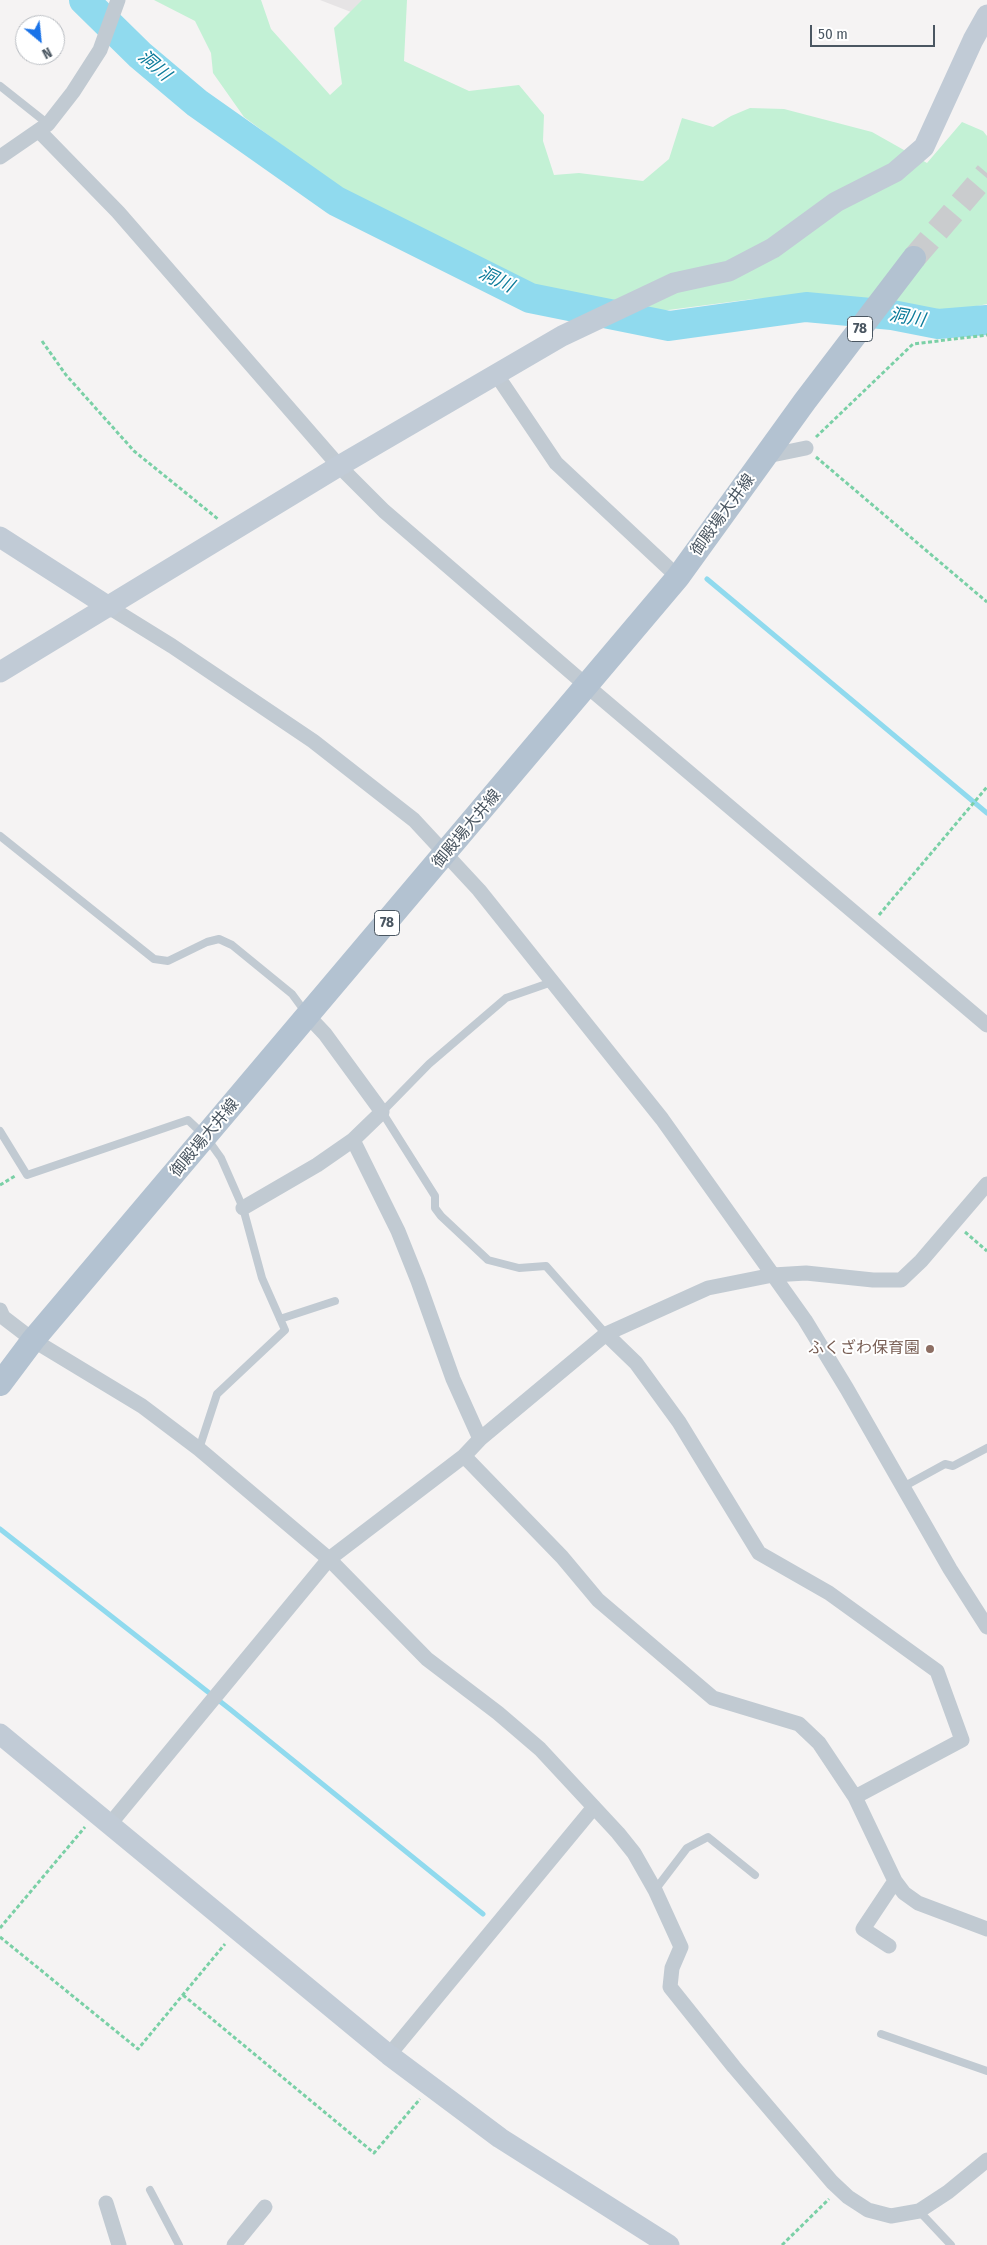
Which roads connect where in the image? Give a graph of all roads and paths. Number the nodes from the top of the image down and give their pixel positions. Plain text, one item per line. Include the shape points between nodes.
1 (118, 1) edge
2 (987, 15) edge
3 (0, 86) edge
4 (44, 127) junction
5 (0, 157) edge
6 (914, 258) tunnel mouth
7 (987, 335) edge
8 (42, 340) dead end
9 (496, 374) junction
10 (806, 448) junction
11 (767, 456) junction
12 (339, 466) junction
13 (232, 531) junction
14 (0, 537) edge
15 (678, 577) junction
16 (987, 602) edge
17 (109, 607) junction
18 (0, 672) edge
19 (587, 686) junction
20 (987, 788) edge
21 (0, 836) edge
22 (446, 853) junction
23 (870, 926) junction
24 (552, 982) junction
25 (308, 1016) junction
26 (987, 1025) edge
27 (382, 1112) junction
28 (0, 1131) edge
29 (206, 1137) junction
30 (353, 1140) junction
31 (24, 1170) junction
32 (987, 1184) edge
33 (0, 1185) edge
34 (243, 1208) junction
35 (954, 1223) junction
36 (987, 1251) edge
37 (773, 1275) junction
38 (335, 1301) dead end
39 (0, 1310) edge
40 (280, 1319) junction
41 (606, 1334) junction
42 (33, 1340) junction
43 (0, 1384) edge
44 (480, 1439) junction
45 (987, 1448) edge
46 (199, 1449) junction
47 (464, 1456) junction
48 (903, 1488) junction
49 (328, 1559) junction
50 (987, 1627) edge
51 (0, 1734) edge
52 (855, 1797) junction
53 (594, 1807) junction
54 (104, 1818) junction
55 (755, 1875) dead end
56 (895, 1881) junction
57 (655, 1890) junction
58 (0, 1928) edge
59 (237, 1929) junction
60 (987, 1929) edge
61 (0, 1937) edge
62 (889, 1946) dead end
63 (183, 1995) junction
64 (881, 2034) dead end
65 (388, 2055) junction
66 (987, 2071) edge
67 (431, 2086) junction
68 (987, 2160) edge
69 (840, 2188) junction
70 (150, 2190) dead end
71 (106, 2203) dead end
72 (265, 2207) dead end
73 (919, 2211) junction
74 (120, 2245) edge
75 (179, 2245) edge
76 (234, 2245) edge
77 (669, 2245) edge
78 (782, 2245) edge
79 (951, 2245) edge

1 - 4 street via 100,50 73,92
2 - 9 street via 972,40 924,147 895,172 836,202 773,248 729,271 674,283 634,300
3 - 4 lane
4 - 5 street
4 - 12 street
6 - 11 main road, 御殿場大井線 / 78
7 - 10 path via 913,344
8 - 13 path via 66,376 134,451
9 - 12 street
9 - 15 street via 556,463
10 - 11 street
10 - 16 path
11 - 15 main road, 御殿場大井線 / 78
12 - 13 street
12 - 19 street via 384,510
13 - 17 street
14 - 17 street
15 - 19 main road, 御殿場大井線 / 78
17 - 18 street
17 - 22 street via 313,741 414,820
19 - 22 main road, 御殿場大井線 / 78
19 - 23 street
20 - 23 path
21 - 25 lane via 154,959 168,961 219,939 232,945 292,994
22 - 24 street
22 - 25 main road, 御殿場大井線 / 78
23 - 26 street
24 - 27 lane via 506,998 429,1064
24 - 37 street via 662,1119
25 - 27 street
25 - 29 main road, 御殿場大井線 / 78
27 - 30 street
27 - 41 lane via 435,1196 435,1208 441,1216 488,1260 519,1268 546,1266
28 - 31 lane
29 - 31 lane via 188,1120 27,1175
29 - 34 lane via 221,1158
29 - 42 main road, 御殿場大井線 / 78
30 - 34 street
30 - 44 street via 398,1231 453,1379
31 - 33 path
32 - 35 street
34 - 40 lane via 262,1278
35 - 36 path
35 - 37 street via 901,1280 806,1272
37 - 41 street via 708,1288
37 - 48 street via 847,1388
38 - 40 lane
39 - 42 street via 3,1317
40 - 46 lane via 285,1330 216,1394
41 - 44 street
41 - 52 street via 636,1363 679,1422 759,1553 829,1593 937,1671 962,1740
42 - 43 main road, 御殿場大井線 / 78
42 - 46 street via 142,1406
44 - 47 street
45 - 48 lane via 953,1466 945,1464
46 - 49 street
47 - 49 street
47 - 52 street via 562,1557 598,1600 713,1698 799,1724 819,1743
48 - 50 street
49 - 53 street via 427,1659 540,1749
49 - 54 street
51 - 54 street
52 - 56 street
53 - 57 street via 634,1853
53 - 65 street
54 - 58 path
54 - 59 street
55 - 57 lane via 708,1837 687,1848
56 - 60 street via 918,1903
56 - 62 street via 864,1930
57 - 69 street via 681,1947 672,1968 670,1987 734,2067
59 - 63 path
59 - 65 street
61 - 63 path via 138,2049
63 - 67 path via 374,2153
64 - 66 lane
65 - 67 street
67 - 77 street via 500,2138
68 - 73 street
69 - 73 street via 868,2210 891,2216
69 - 78 path
70 - 75 lane
71 - 74 street
72 - 76 street
73 - 79 lane

